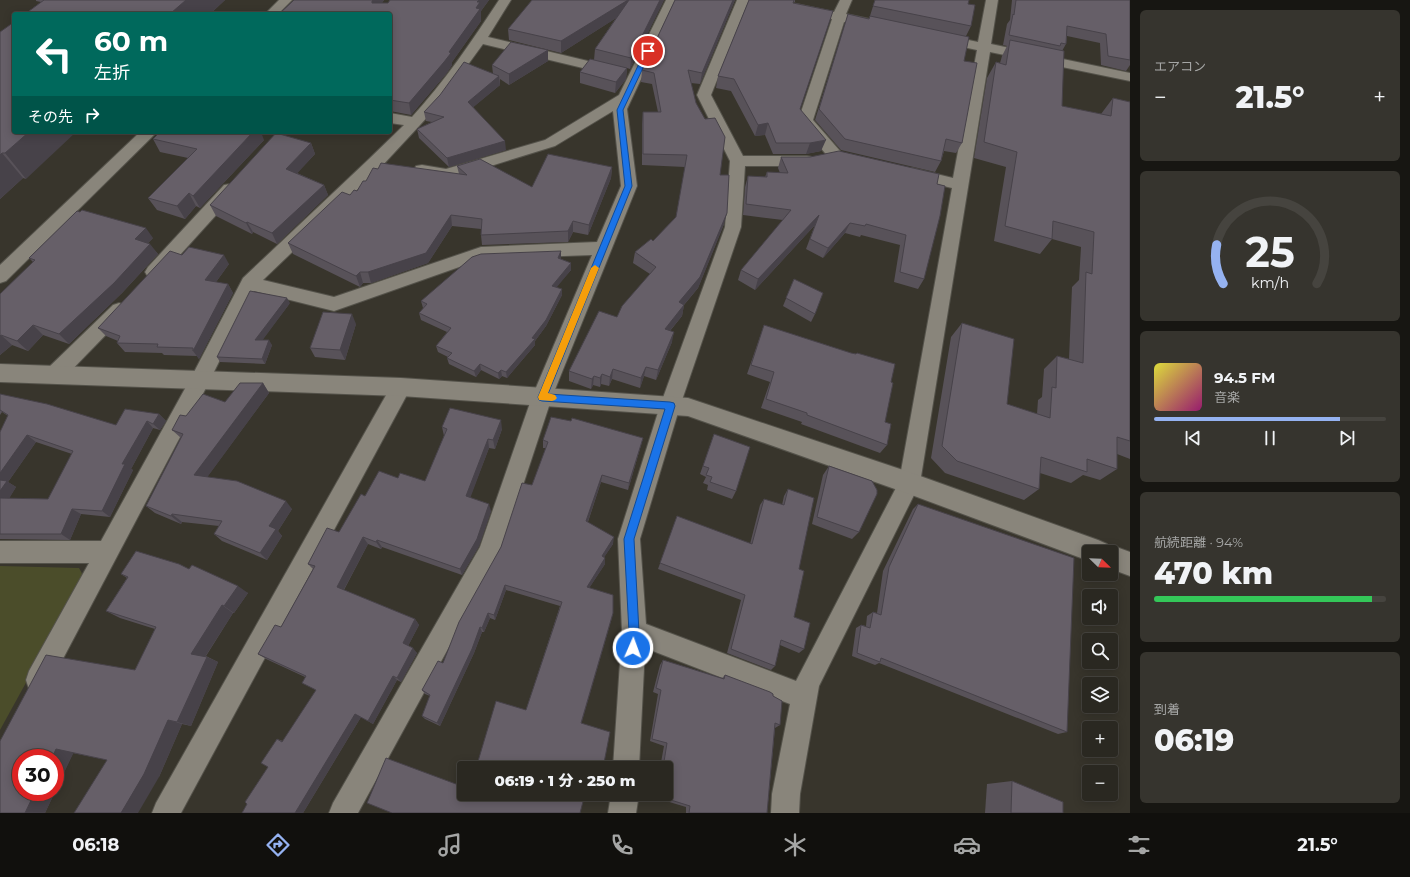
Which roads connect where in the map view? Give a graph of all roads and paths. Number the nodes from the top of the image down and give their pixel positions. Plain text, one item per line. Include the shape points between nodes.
1 (286, 0) edge
2 (505, 0) edge
3 (672, 0) edge
4 (743, 0) edge
5 (760, 0) edge
6 (846, 0) edge
7 (992, 0) edge
8 (273, 12) edge
9 (838, 16) junction
10 (884, 26) edge
11 (931, 36) edge
12 (480, 39) junction
13 (984, 47) junction
14 (636, 76) junction
15 (1130, 77) edge
16 (625, 98) junction
17 (392, 118) edge
18 (415, 122) junction
19 (147, 134) edge
20 (738, 162) junction
21 (375, 163) junction
22 (390, 166) edge
23 (406, 168) edge
24 (901, 171) edge
25 (239, 178) edge
26 (960, 185) junction
27 (603, 248) junction
28 (0, 276) edge
29 (145, 282) edge
30 (249, 283) junction
31 (129, 299) edge
32 (0, 373) edge
33 (54, 375) junction
34 (200, 380) junction
35 (401, 387) junction
36 (542, 397) junction
37 (670, 406) junction
38 (909, 483) junction
39 (1082, 546) edge
40 (0, 552) edge
41 (108, 552) junction
42 (1118, 560) edge
43 (1130, 564) edge
44 (634, 632) junction
45 (30, 696) edge
46 (804, 697) junction
47 (626, 761) edge
48 (624, 801) edge
49 (166, 813) edge
50 (343, 813) edge
51 (622, 813) edge
52 (785, 813) edge

1 - 8 street
2 - 12 street
3 - 14 street
4 - 20 street via 704,95
5 - 9 street
6 - 9 street
7 - 13 street
9 - 10 street
9 - 20 street via 805,121 842,156 806,161
11 - 13 street
12 - 14 street
12 - 18 street via 435,100
13 - 15 street
13 - 26 street
14 - 16 street
16 - 23 street via 550,143 446,174
16 - 27 street via 620,110 629,186
17 - 18 street
18 - 21 street
19 - 28 street
20 - 37 street via 733,227
21 - 22 street
21 - 30 street
24 - 26 street
25 - 29 street
26 - 38 street
27 - 30 street via 481,253 334,304
27 - 36 street
30 - 34 street
31 - 33 street
32 - 33 street
33 - 34 street
34 - 35 street
34 - 41 street
35 - 36 street
35 - 49 street
36 - 37 street
36 - 50 street via 490,552
37 - 38 street via 688,407
37 - 44 street via 629,539
38 - 39 street
38 - 46 street via 807,684
40 - 41 street
41 - 45 street
42 - 43 street
44 - 46 street
44 - 47 street
46 - 52 street via 786,794
48 - 51 street

